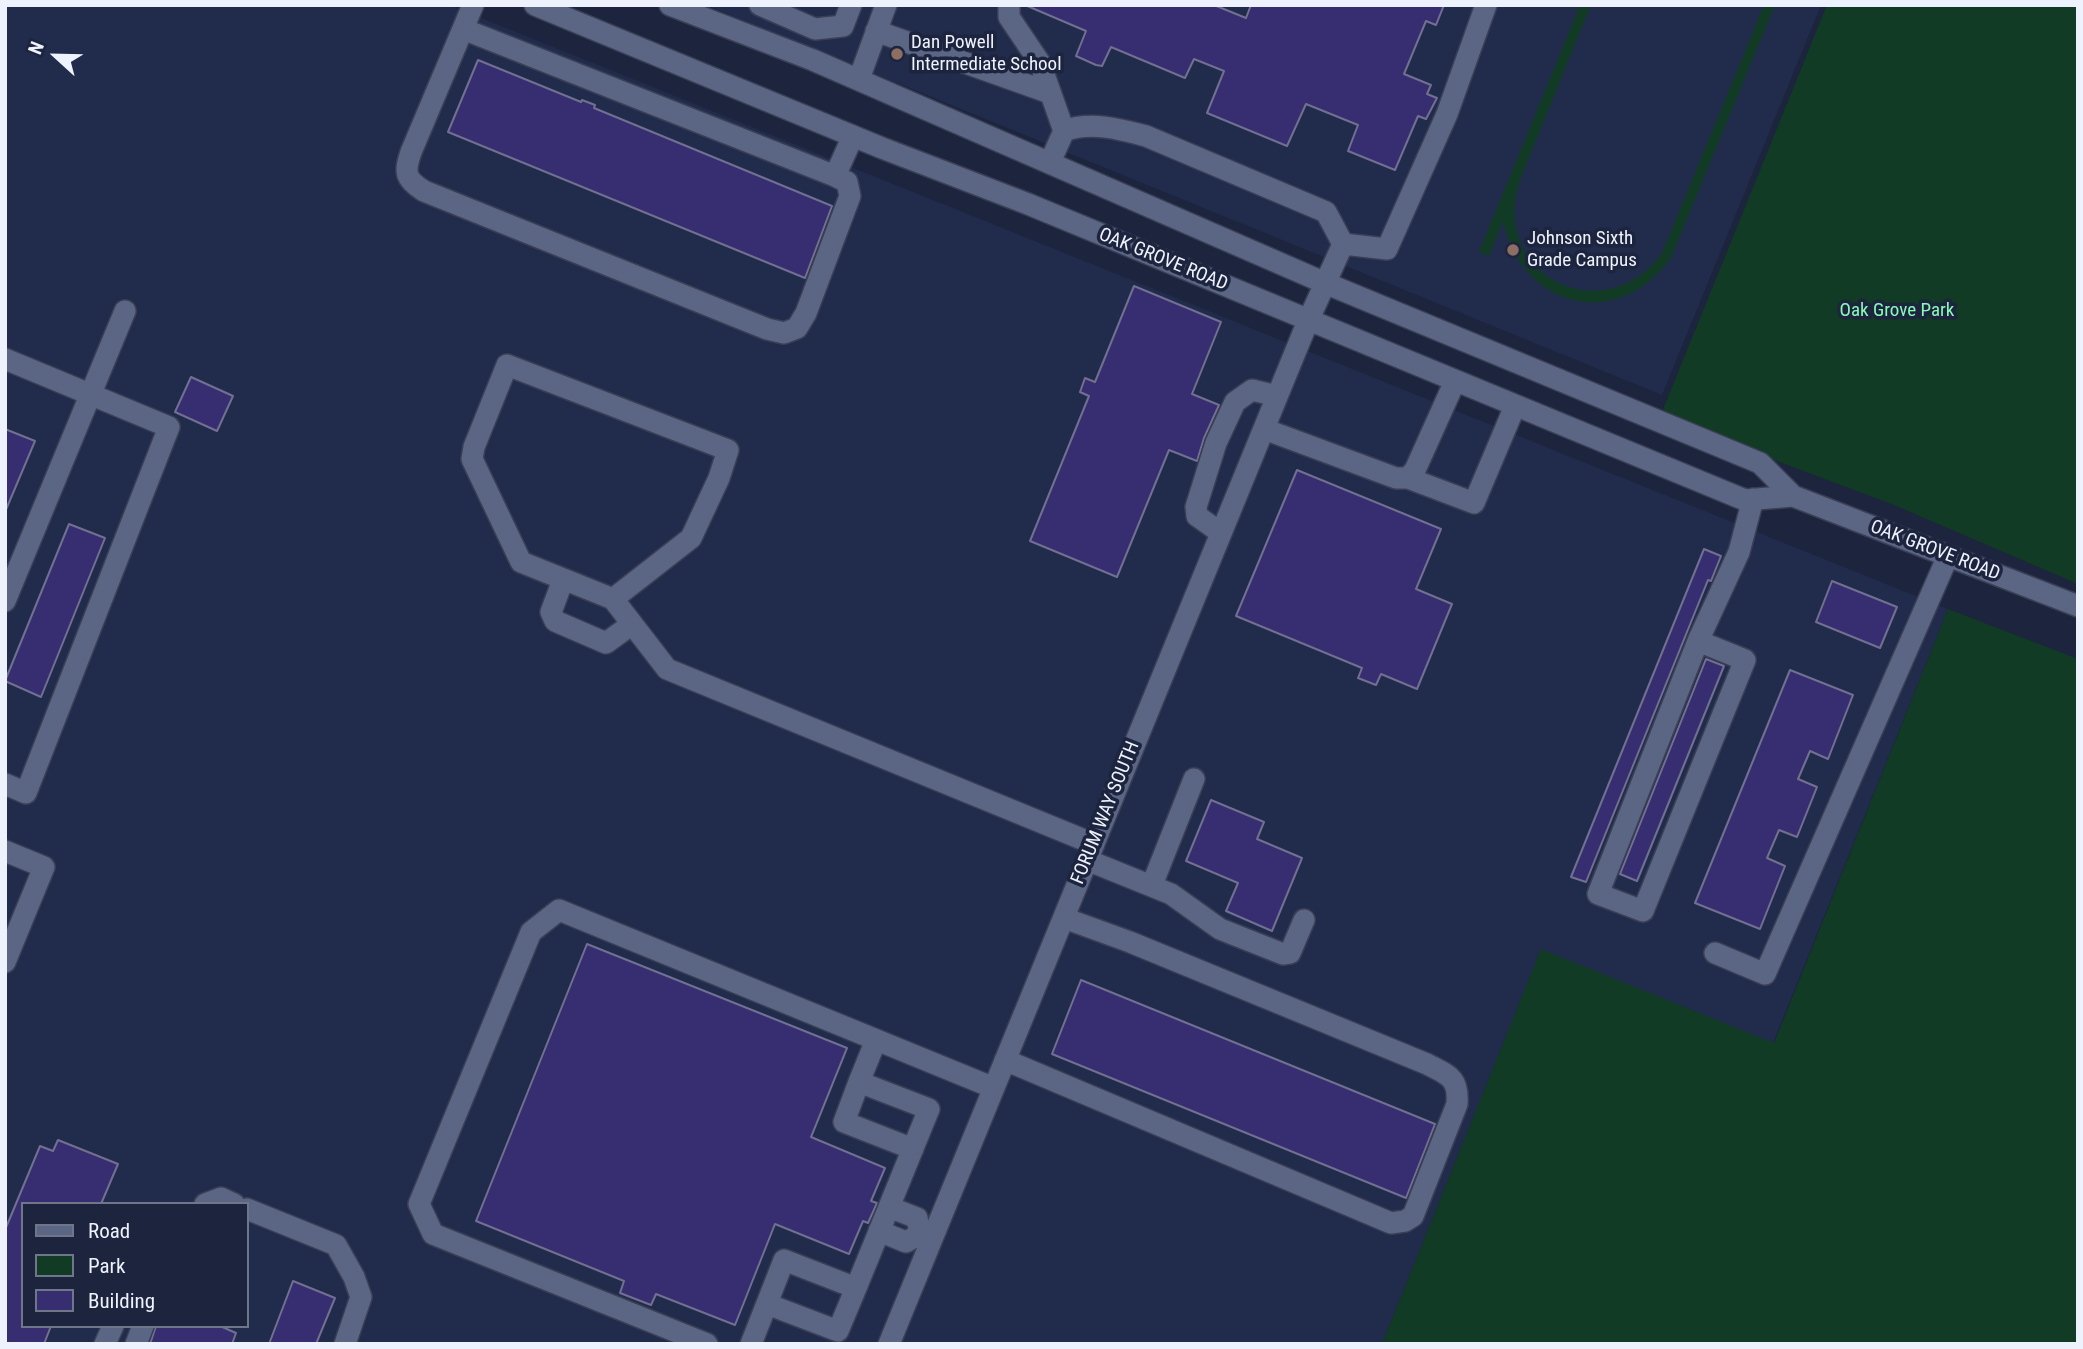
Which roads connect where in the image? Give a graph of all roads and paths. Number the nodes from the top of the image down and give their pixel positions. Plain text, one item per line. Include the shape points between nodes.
1 (472, 5) edge
2 (535, 5) edge
3 (670, 5) edge
4 (760, 5) edge
5 (851, 5) edge
6 (886, 5) edge
7 (1009, 5) edge
8 (1486, 5) edge
9 (463, 29) junction
10 (876, 31) junction
11 (859, 79) junction
12 (1050, 93) junction
13 (1064, 131) junction
14 (853, 136) junction
15 (1050, 162) junction
16 (835, 176) junction
17 (1343, 244) junction
18 (1325, 283) junction
19 (125, 311) dead end
20 (1308, 321) junction
21 (5, 359) edge
22 (1455, 381) junction
23 (91, 394) junction
24 (1277, 396) junction
25 (1515, 406) junction
26 (1264, 429) junction
27 (1408, 478) junction
28 (1793, 496) junction
29 (1753, 499) junction
30 (1221, 533) junction
31 (1948, 556) junction
32 (563, 580) junction
33 (613, 599) junction
34 (5, 601) edge
35 (2078, 606) edge
36 (632, 624) junction
37 (1698, 641) junction
38 (1194, 779) dead end
39 (5, 784) edge
40 (5, 851) edge
41 (1090, 852) junction
42 (1152, 885) junction
43 (1064, 918) junction
44 (1304, 920) dead end
45 (1715, 953) dead end
46 (5, 962) edge
47 (876, 1040) junction
48 (1005, 1060) junction
49 (859, 1082) junction
50 (994, 1088) junction
51 (913, 1149) junction
52 (210, 1202) edge
53 (230, 1202) edge
54 (889, 1207) junction
55 (248, 1209) edge
56 (879, 1231) junction
57 (926, 1236) junction
58 (856, 1288) junction
59 (767, 1304) junction
60 (112, 1328) edge
61 (105, 1344) edge
62 (345, 1344) edge
63 (706, 1344) edge
64 (751, 1344) edge
65 (889, 1344) edge

1 - 9 street
2 - 14 street, OAK GROVE ROAD
3 - 11 street, OAK GROVE ROAD
4 - 5 street via 814,29 843,26
6 - 10 street
7 - 12 street via 1009,17 1040,64
8 - 17 street via 1447,114 1387,249
9 - 16 street
9 - 16 street via 405,169 411,183 767,329 784,333 797,328 806,313 850,196 848,182
10 - 11 street
10 - 12 street
11 - 15 street, OAK GROVE ROAD
12 - 13 street
13 - 15 street
13 - 17 street via 1115,128 1146,136 1326,212
14 - 16 street
14 - 20 street, OAK GROVE ROAD
15 - 18 street, OAK GROVE ROAD
17 - 18 street, FORUM WAY SOUTH
18 - 20 street, FORUM WAY SOUTH
18 - 28 street, OAK GROVE ROAD via 1760,463
19 - 23 street
20 - 22 street, OAK GROVE ROAD
20 - 24 street, FORUM WAY SOUTH
21 - 23 street
22 - 25 street, OAK GROVE ROAD
22 - 27 street
23 - 34 street
23 - 39 street via 169,427 26,793
24 - 26 street, FORUM WAY SOUTH
24 - 30 street via 1252,390 1235,402 1216,443 1196,507 1197,516
25 - 27 street via 1474,503
25 - 29 street, OAK GROVE ROAD via 1745,500
26 - 27 street via 1396,478
26 - 30 street, FORUM WAY SOUTH
28 - 29 street, OAK GROVE ROAD
28 - 31 street, OAK GROVE ROAD
29 - 37 street via 1739,552
30 - 41 street, FORUM WAY SOUTH
31 - 35 street, OAK GROVE ROAD
31 - 45 street via 1765,974
32 - 33 street
32 - 33 street via 521,562 472,458 507,365 728,450 691,538
32 - 36 street via 551,612 555,621 606,643
33 - 36 street
36 - 41 street via 667,669
37 - 37 street via 1598,894 1643,911 1745,660
38 - 42 street
40 - 46 street via 44,867
41 - 42 street
41 - 43 street, FORUM WAY SOUTH
42 - 44 street via 1220,929 1283,954 1290,953
43 - 48 street, FORUM WAY SOUTH
43 - 48 street via 1452,1077 1458,1089 1457,1104 1413,1216 1391,1223
47 - 49 street
47 - 50 street
47 - 63 street via 559,911 531,933 419,1204 433,1234
48 - 50 street, FORUM WAY SOUTH
49 - 51 street via 844,1122
49 - 51 street via 929,1109
50 - 57 street, FORUM WAY SOUTH
51 - 54 street
52 - 53 street via 221,1198
54 - 56 street
54 - 57 street via 917,1218
55 - 62 street via 335,1245 361,1297
56 - 57 street via 906,1242
56 - 58 street
57 - 65 street, FORUM WAY SOUTH
58 - 59 street via 838,1331
58 - 59 street via 784,1260
59 - 64 street
60 - 61 street

